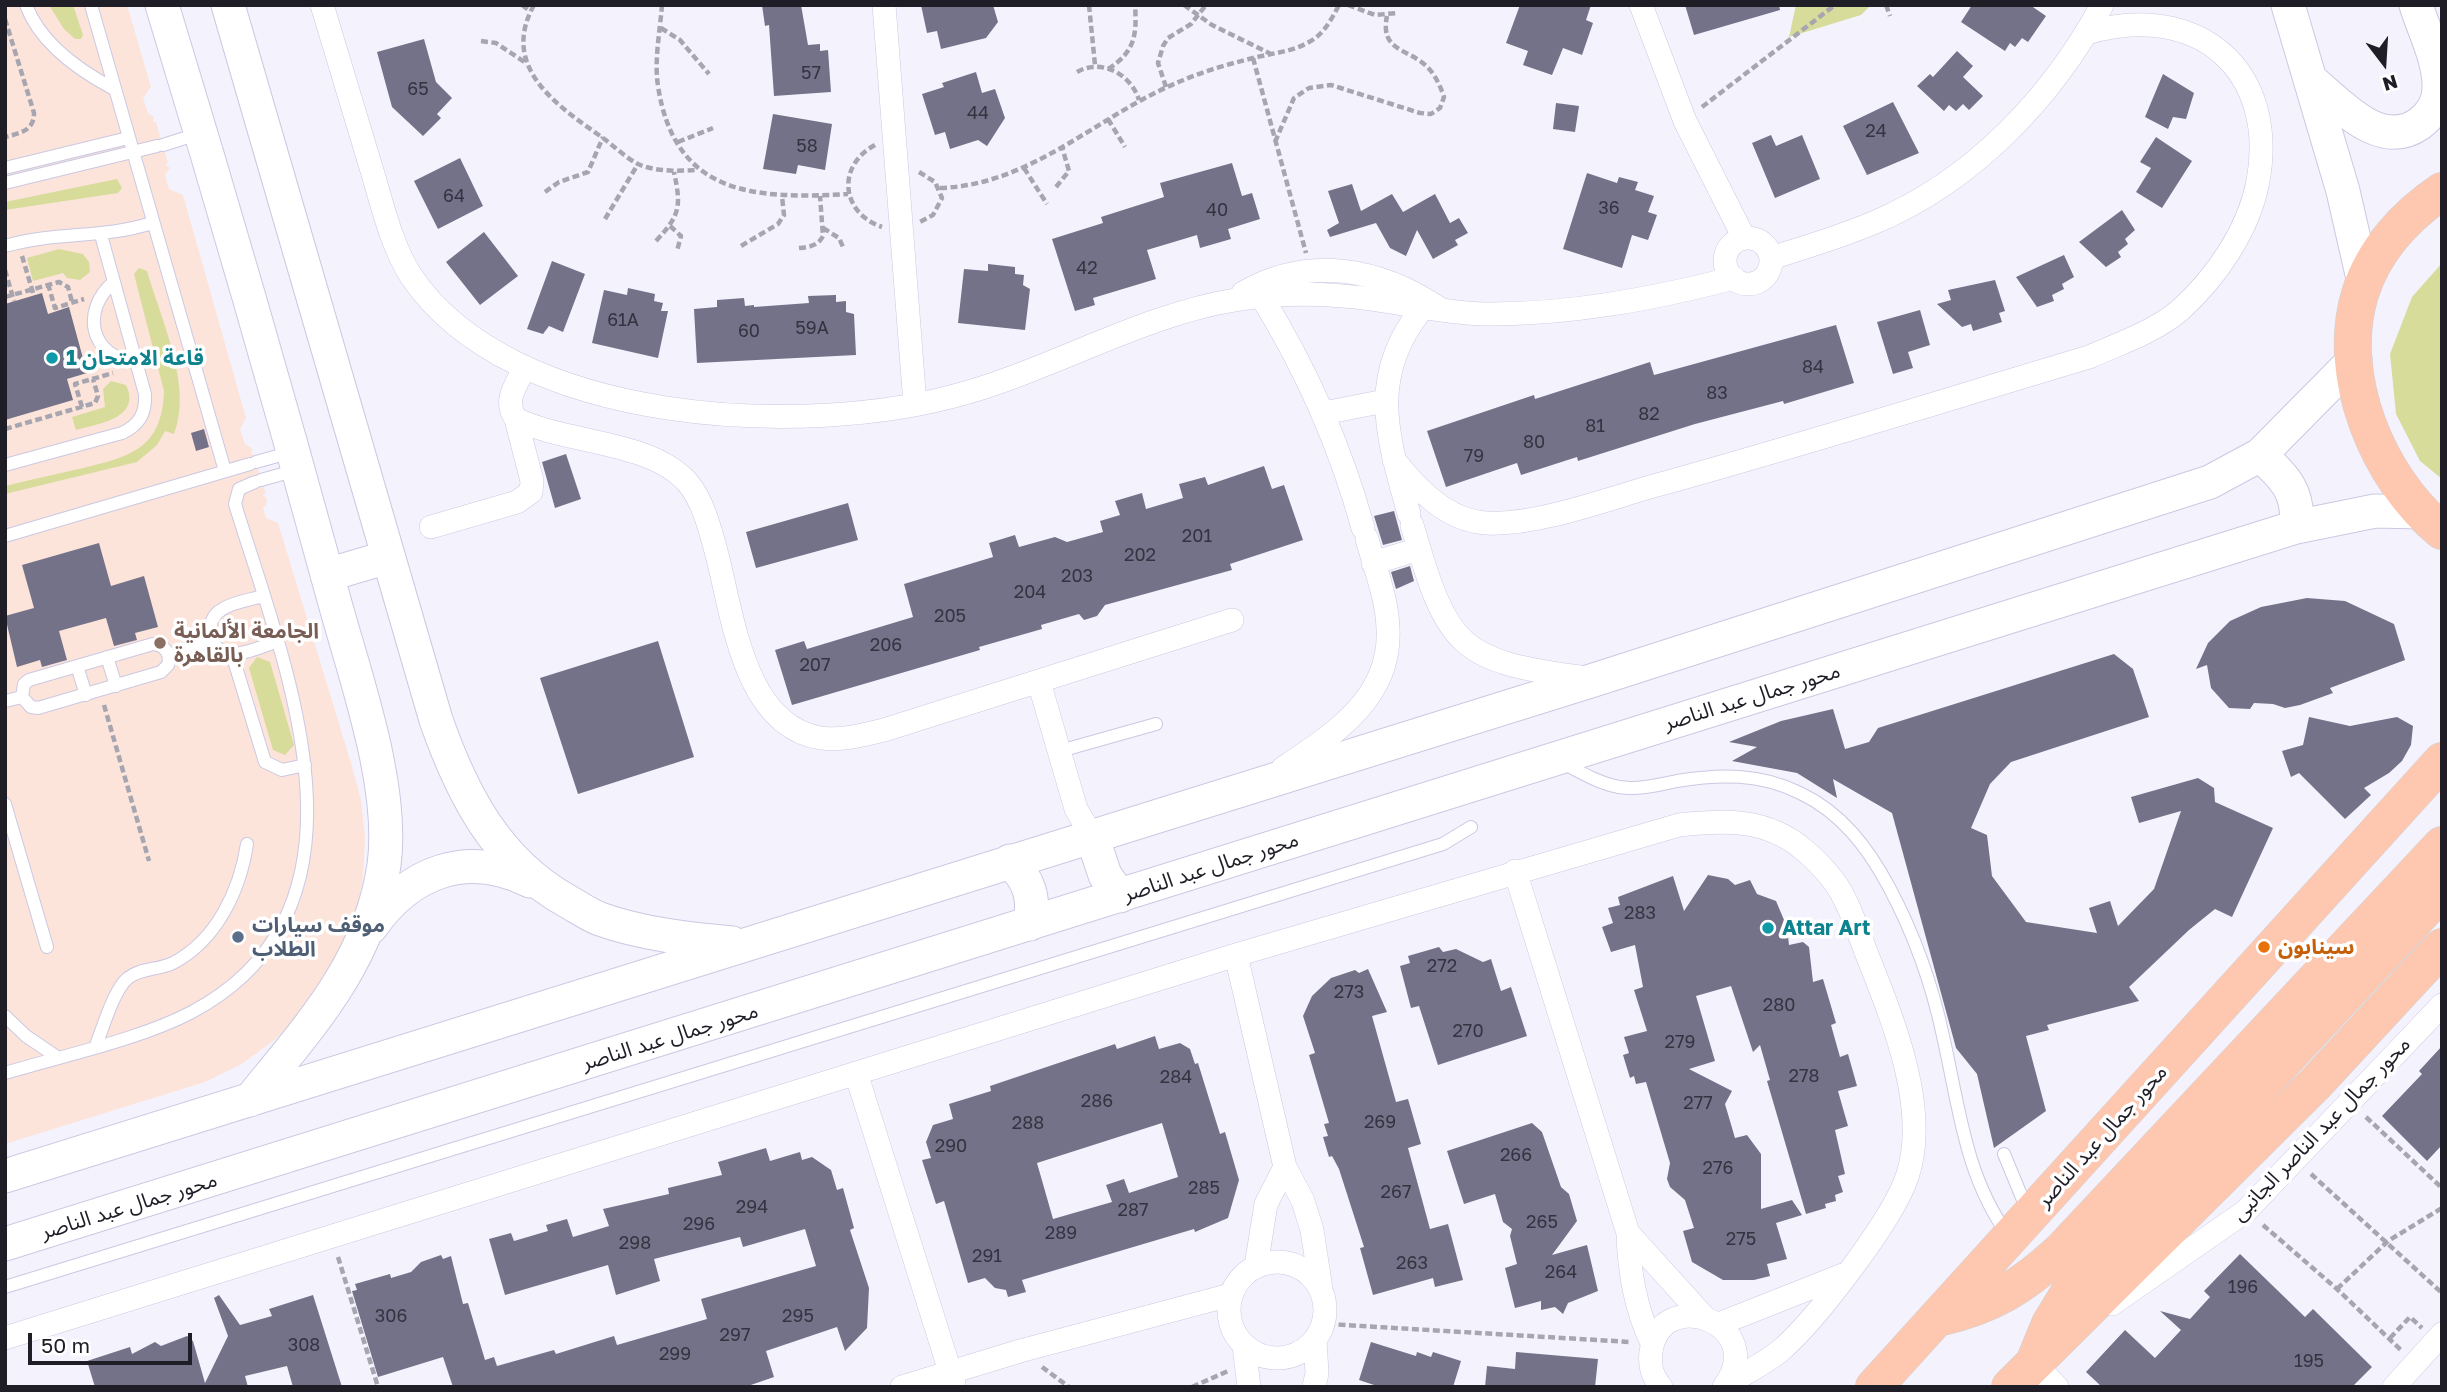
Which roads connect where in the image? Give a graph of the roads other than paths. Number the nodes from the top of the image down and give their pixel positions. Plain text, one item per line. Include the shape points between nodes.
1 (26, 5) edge
2 (91, 5) edge
3 (162, 5) edge
4 (228, 5) edge
5 (322, 5) edge
6 (884, 5) edge
7 (1641, 5) edge
8 (2102, 5) edge
9 (2288, 5) edge
10 (2418, 5) edge
11 (2168, 11) edge
12 (2442, 29) edge
13 (2087, 33) junction
14 (2313, 82) junction
15 (114, 89) junction
16 (128, 138) junction
17 (185, 138) dead end
18 (132, 153) junction
19 (5, 167) edge
20 (5, 183) edge
21 (2442, 191) edge
22 (152, 223) junction
23 (101, 234) junction
24 (1744, 238) junction
25 (12, 244) edge
26 (1771, 258) junction
27 (1734, 278) junction
28 (114, 282) junction
29 (2364, 283) junction
30 (1261, 296) junction
31 (1229, 300) junction
32 (1432, 310) junction
33 (2355, 359) junction
34 (137, 365) junction
35 (525, 367) junction
36 (271, 379) junction
37 (1385, 401) junction
38 (915, 404) junction
39 (1324, 413) junction
40 (516, 419) junction
41 (281, 455) junction
42 (2260, 455) junction
43 (1394, 460) junction
44 (5, 465) edge
45 (225, 471) junction
46 (286, 473) junction
47 (310, 513) junction
48 (2432, 522) edge
49 (431, 527) dead end
50 (2296, 527) junction
51 (5, 536) edge
52 (1419, 549) junction
53 (388, 558) junction
54 (1373, 563) junction
55 (327, 575) junction
56 (263, 596) junction
57 (1232, 620) dead end
58 (213, 641) junction
59 (276, 642) junction
60 (232, 654) junction
61 (169, 655) junction
62 (107, 657) junction
63 (77, 666) junction
64 (1597, 679) junction
65 (1039, 682) junction
66 (116, 686) junction
67 (86, 695) junction
68 (22, 696) junction
69 (5, 701) edge
70 (1156, 724) dead end
71 (1060, 751) junction
72 (1554, 758) junction
73 (2442, 761) edge
74 (305, 765) junction
75 (1263, 782) junction
76 (5, 804) edge
77 (1471, 827) dead end
78 (1092, 836) junction
79 (247, 844) dead end
80 (2442, 845) edge
81 (1010, 861) junction
82 (1515, 871) junction
83 (542, 887) junction
84 (2442, 891) edge
85 (1120, 896) junction
86 (1030, 924) junction
87 (368, 932) junction
88 (744, 944) junction
89 (47, 947) dead end
90 (2442, 947) edge
91 (1236, 955) junction
92 (2442, 1005) edge
93 (5, 1016) edge
94 (96, 1045) junction
95 (57, 1057) junction
96 (5, 1073) edge
97 (856, 1073) junction
98 (250, 1100) junction
99 (2004, 1154) dead end
100 (1285, 1167) junction
101 (5, 1176) edge
102 (2020, 1227) junction
103 (1628, 1233) junction
104 (5, 1244) edge
105 (1256, 1266) junction
106 (1845, 1274) junction
107 (5, 1287) edge
108 (1321, 1289) junction
109 (1230, 1295) junction
110 (1938, 1318) junction
111 (1712, 1320) junction
112 (1319, 1332) junction
113 (2439, 1337) edge
114 (5, 1338) edge
115 (1651, 1353) junction
116 (1246, 1355) junction
117 (2039, 1369) edge
118 (953, 1379) edge
119 (1725, 1386) edge
120 (902, 1387) edge
121 (1249, 1387) edge
122 (1314, 1387) edge
123 (1644, 1387) edge
124 (1661, 1387) edge
125 (1874, 1387) edge
126 (2394, 1387) edge

1 - 15 lane via 51,43
2 - 15 lane
3 - 36 main road via 177,82
4 - 53 main road
5 - 35 street via 390,231 408,271 433,306 466,334
6 - 38 street
7 - 24 street via 1685,121
8 - 13 street
9 - 14 main road
10 - 12 main road
10 - 14 main road via 2439,91 2425,120 2396,133 2379,131
11 - 13 street via 2126,17
11 - 43 street via 2206,32 2240,66 2258,118 2261,149 2250,210 2235,240 2209,280 2177,313 2076,361 1557,513 1487,523 1443,508 1423,494
13 - 26 street via 2060,76 2028,111 1957,174 1875,222
14 - 29 main road
15 - 16 lane
16 - 18 lane
16 - 19 lane
17 - 18 lane
18 - 20 lane
18 - 22 lane
21 - 29 main road via 2392,235
22 - 23 lane
22 - 45 lane
23 - 25 lane via 54,234
23 - 28 lane
24 - 26 street via 1759,240
24 - 27 street via 1727,252 1726,266
26 - 27 street via 1769,271 1759,281 1746,283
27 - 32 street via 1586,308 1486,314
28 - 34 lane
28 - 34 lane via 101,294 92,320 96,339 117,359
29 - 33 main road via 2355,323
30 - 31 street
30 - 32 street via 1342,295
30 - 39 street
31 - 32 street via 1281,276 1345,270 1380,277 1413,291
31 - 38 street via 1017,377
32 - 37 street via 1395,352
33 - 42 main road
33 - 48 main road via 2361,404 2375,442 2395,480
34 - 44 lane via 146,404 131,429
35 - 38 street via 653,407 705,414 811,416
35 - 40 street via 509,401
36 - 41 lane via 264,386 263,397
36 - 47 main road
37 - 39 street
37 - 43 street
39 - 54 street
40 - 49 street via 531,492 517,502
40 - 65 street via 668,465 689,485 710,529 751,681 767,708 791,728 821,738 852,737
41 - 45 lane
41 - 46 lane
42 - 50 main road via 2290,484 2298,512
42 - 64 main road via 2210,482
43 - 52 street
45 - 51 lane
46 - 47 lane via 295,500
46 - 56 lane via 239,489 235,504
47 - 55 main road
48 - 50 main road, محور جمال عبد الناصر via 2375,511
50 - 72 main road, محور جمال عبد الناصر
52 - 54 street
52 - 64 street via 1448,624 1471,649 1502,664
53 - 55 main road
53 - 83 main road via 436,720 464,792 497,843
54 - 75 street via 1388,627 1381,676 1350,720
55 - 87 main road via 370,735 384,809 384,864
56 - 58 lane via 216,613 210,627
56 - 59 lane
57 - 65 street
58 - 60 lane via 221,651
58 - 61 lane
59 - 60 lane
59 - 74 lane
60 - 74 lane via 265,762 282,770
61 - 62 lane via 163,646 153,644
61 - 66 lane via 161,672
62 - 63 lane
62 - 66 lane
63 - 67 lane
63 - 68 lane via 29,680
64 - 75 main road
65 - 71 street
66 - 67 lane
67 - 68 lane via 38,708
68 - 69 lane
70 - 71 lane
71 - 78 street via 1076,809
72 - 85 main road, محور جمال عبد الناصر
72 - 102 lane via 1621,787 1713,775 1758,778 1800,792 1854,833 1880,870 1918,951 1941,1026 1970,1161 1986,1201
73 - 102 main road, محور جمال عبد الناصر
74 - 94 lane via 309,816 305,864 291,907 269,945 234,984 191,1013
75 - 78 main road
76 - 89 lane
77 - 107 lane via 1443,844
78 - 81 main road
78 - 85 main road via 1105,875
79 - 94 lane via 233,895 211,931 172,963 126,980
80 - 110 main road via 2046,1265 1976,1309
81 - 86 main road via 1030,890
81 - 88 main road
82 - 91 street
82 - 103 street
82 - 106 street via 1679,825 1725,820 1765,826 1802,848 1834,881 1889,1009 1910,1086 1915,1126 1908,1176 1889,1216
83 - 87 main road via 512,872 489,868 444,870 404,890 387,904
83 - 88 main road via 598,919 650,932
84 - 117 main road via 2072,1288 2050,1324
85 - 86 main road, محور جمال عبد الناصر
86 - 104 main road, محور جمال عبد الناصر
87 - 98 main road via 325,1006
88 - 98 main road
90 - 117 main road
91 - 97 street
91 - 100 street
92 - 117 street, محور جمال عبد الناصر الجانبى via 2246,1211
93 - 95 lane
94 - 95 lane
95 - 96 lane
97 - 114 street
97 - 118 street
98 - 101 main road
99 - 102 lane
100 - 105 street via 1266,1205
100 - 108 street via 1312,1230
102 - 110 main road, محور جمال عبد الناصر
103 - 111 street
103 - 115 street via 1636,1304
105 - 108 street via 1274,1261 1293,1264 1310,1274
105 - 109 street via 1240,1278
106 - 111 street
106 - 119 street via 1815,1315 1779,1352
108 - 112 street via 1325,1306
109 - 116 street via 1228,1314
109 - 118 street
110 - 125 main road, محور جمال عبد الناصر
111 - 115 street via 1689,1315 1673,1320 1660,1329
111 - 119 street via 1730,1337 1735,1353 1734,1370
112 - 116 street via 1299,1353 1280,1359
112 - 122 street
113 - 126 street
115 - 123 street
115 - 124 street
116 - 121 street
118 - 120 street

